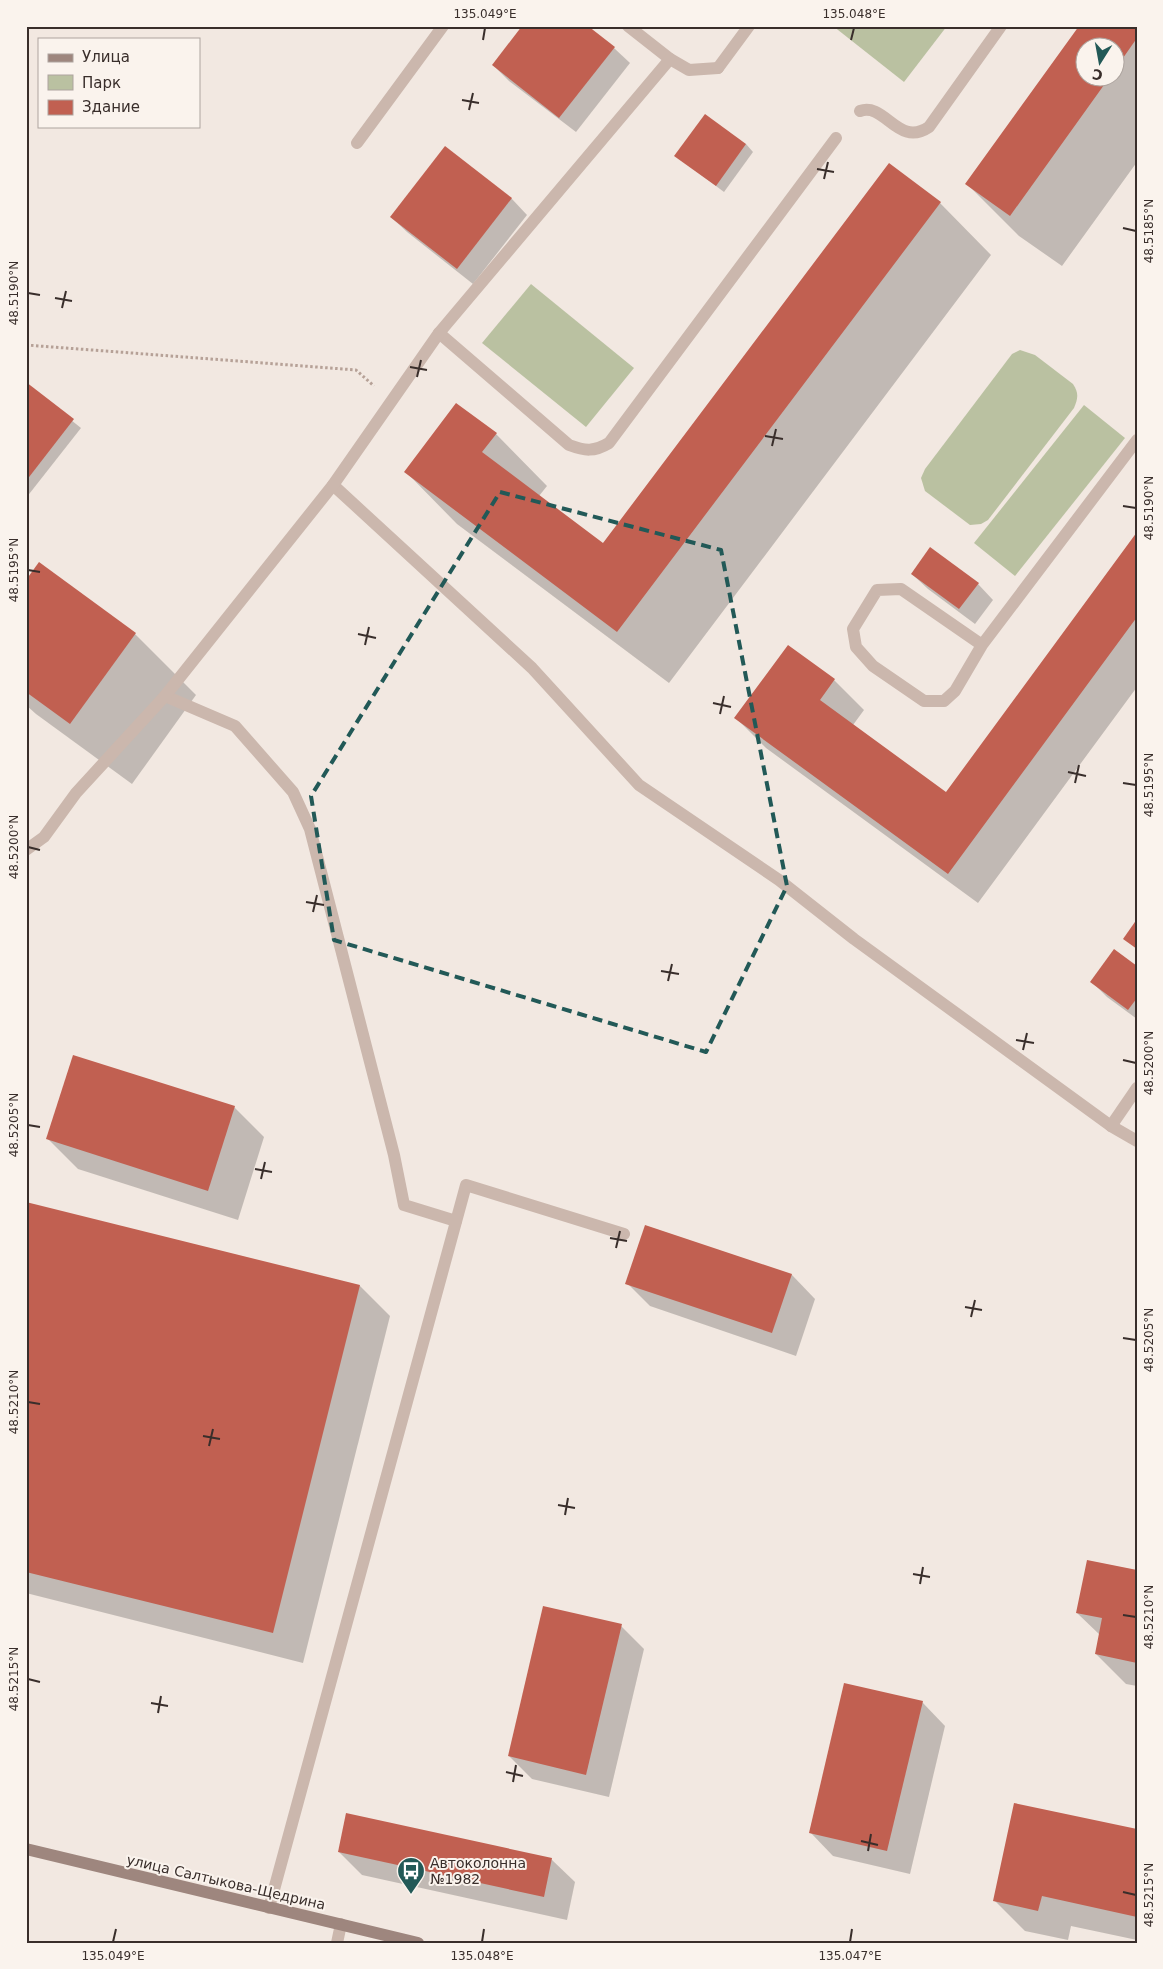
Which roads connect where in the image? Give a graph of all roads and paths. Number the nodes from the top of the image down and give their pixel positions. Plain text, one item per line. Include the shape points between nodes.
1 (443, 26) edge
2 (628, 26) edge
3 (749, 26) edge
4 (1001, 26) edge
5 (670, 59) junction
6 (860, 111) dead end
7 (836, 138) dead end
8 (358, 143) dead end
9 (439, 333) junction
10 (26, 345) edge
11 (391, 401) junction
12 (1137, 440) edge
13 (333, 485) junction
14 (982, 645) junction
15 (165, 696) junction
16 (26, 850) edge
17 (1137, 1088) edge
18 (1111, 1126) junction
19 (1137, 1141) edge
20 (456, 1221) junction
21 (624, 1234) dead end
22 (26, 1849) edge
23 (269, 1908) junction
24 (341, 1924) junction
25 (337, 1943) edge
26 (418, 1943) edge

1 - 8 street
2 - 5 street
3 - 5 street via 718,68 688,70
4 - 6 street via 929,127 922,132 904,132 874,111
5 - 9 street
7 - 9 street via 609,443 598,450 586,451 569,445
9 - 11 street
10 - 11 path via 356,370
11 - 13 street
12 - 14 street
13 - 15 street
13 - 18 street via 532,668 639,785 779,880 854,939
14 - 14 street via 954,691 944,701 924,700 873,666 856,647 853,629 877,590 901,590
15 - 16 street via 76,793 44,837
15 - 20 street via 235,726 293,792 310,829 404,1205
17 - 18 street
18 - 19 street
20 - 21 street via 466,1185
20 - 23 street
22 - 23 street, улица Салтыкова-Щедрина
23 - 24 street, улица Салтыкова-Щедрина
24 - 25 street
24 - 26 street, улица Салтыкова-Щедрина

